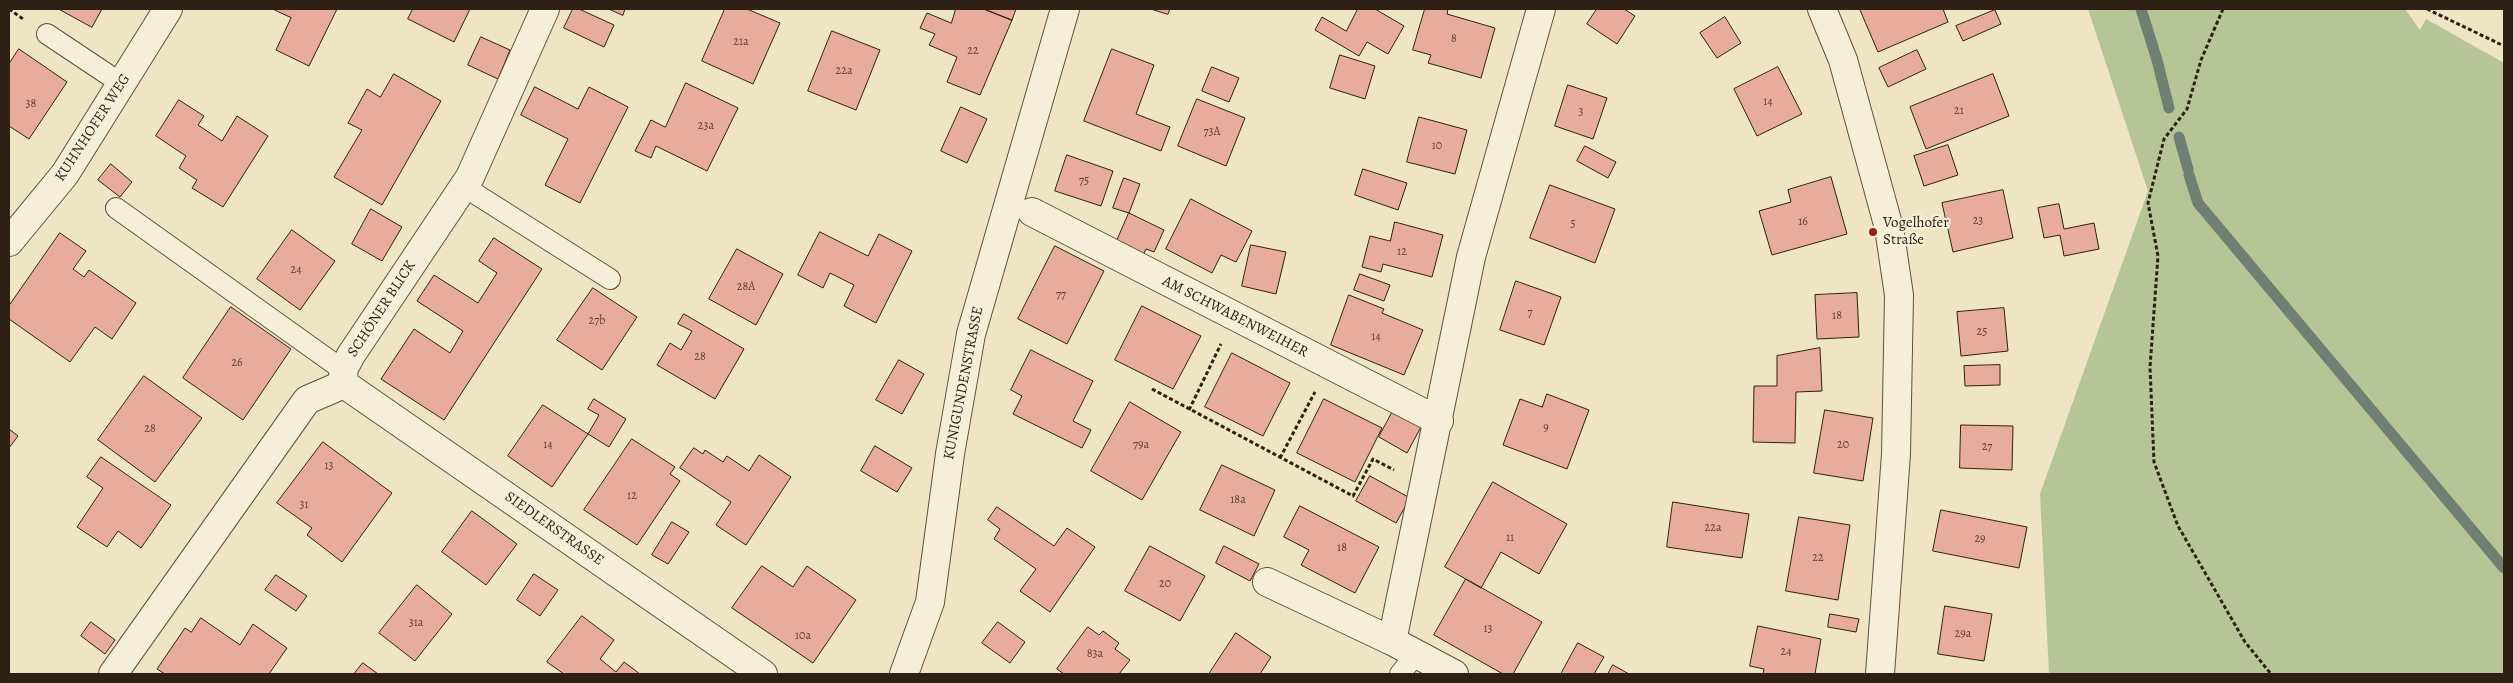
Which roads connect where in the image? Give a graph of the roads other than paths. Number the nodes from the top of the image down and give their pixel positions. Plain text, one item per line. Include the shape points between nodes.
1 (168, 9) edge
2 (545, 9) edge
3 (1064, 9) edge
4 (1541, 9) edge
5 (1822, 9) edge
6 (47, 34) dead end
7 (122, 84) junction
8 (463, 186) junction
9 (116, 208) dead end
10 (1032, 212) dead end
11 (9, 242) edge
12 (610, 279) dead end
13 (344, 377) junction
14 (1438, 421) junction
15 (1267, 582) dead end
16 (1392, 641) junction
17 (1408, 664) edge
18 (113, 674) edge
19 (763, 674) edge
20 (904, 674) edge
21 (1454, 674) edge
22 (1880, 674) edge

1 - 7 street, KUHNHOFER WEG
2 - 8 street, SCHÖNER BLICK via 470,177
3 - 20 street, KUNIGUNDENSTRASSE via 971,334 950,454 930,602
4 - 14 street via 1471,257
5 - 22 street via 1844,60 1889,228 1899,295 1896,454
6 - 7 lane
7 - 11 street, KUHNHOFER WEG via 64,174
8 - 12 lane
8 - 13 street, SCHÖNER BLICK via 351,354
9 - 13 lane
10 - 14 street, AM SCHWABENWEIHER
13 - 18 street via 307,400
13 - 19 street, SIEDLERSTRASSE
14 - 16 street
15 - 16 street
16 - 17 street
17 - 21 street

